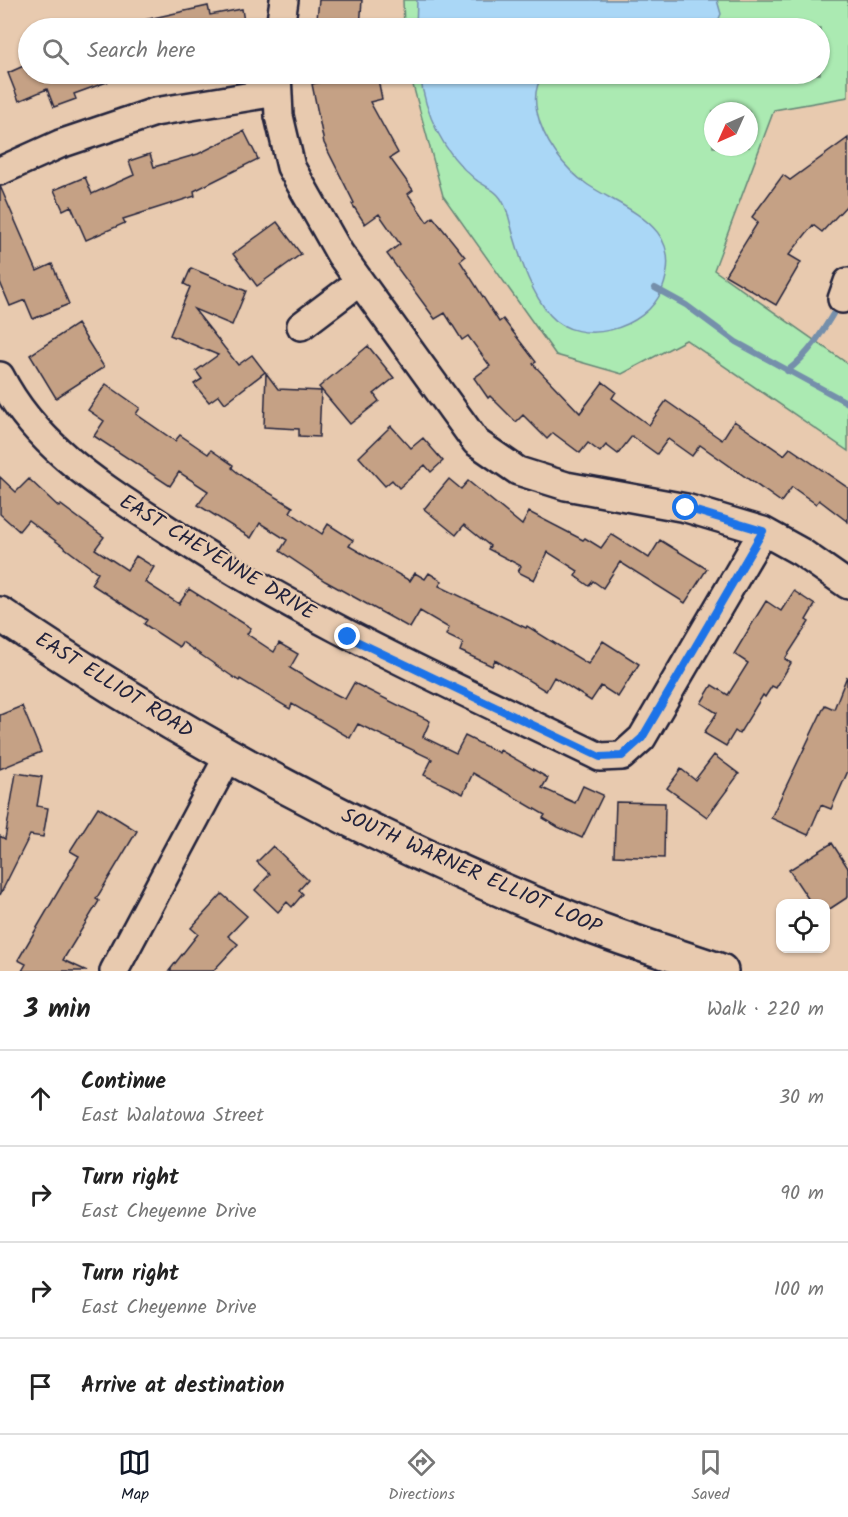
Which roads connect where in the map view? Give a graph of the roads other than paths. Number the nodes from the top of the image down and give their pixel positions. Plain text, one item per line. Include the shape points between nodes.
1 (284, 0) edge
2 (281, 18) edge
3 (273, 84) edge
4 (277, 84) edge
5 (0, 171) edge
6 (359, 282) junction
7 (301, 326) dead end
8 (0, 376) edge
9 (763, 531) junction
10 (848, 585) edge
11 (0, 614) edge
12 (228, 757) junction
13 (114, 971) edge
14 (721, 971) edge

1 - 2 street
3 - 5 street via 155,112 60,144
4 - 6 street via 279,116 291,167
6 - 7 street
6 - 9 street via 476,442 518,471 566,486 686,508
8 - 9 street, EAST CHEYENNE DRIVE via 48,442 88,477 205,555 348,637 600,757 622,756 642,738
9 - 10 street
11 - 12 main road, EAST ELLIOT ROAD via 72,663
12 - 13 street
12 - 14 main road, SOUTH WARNER ELLIOT LOOP via 388,840 568,918

